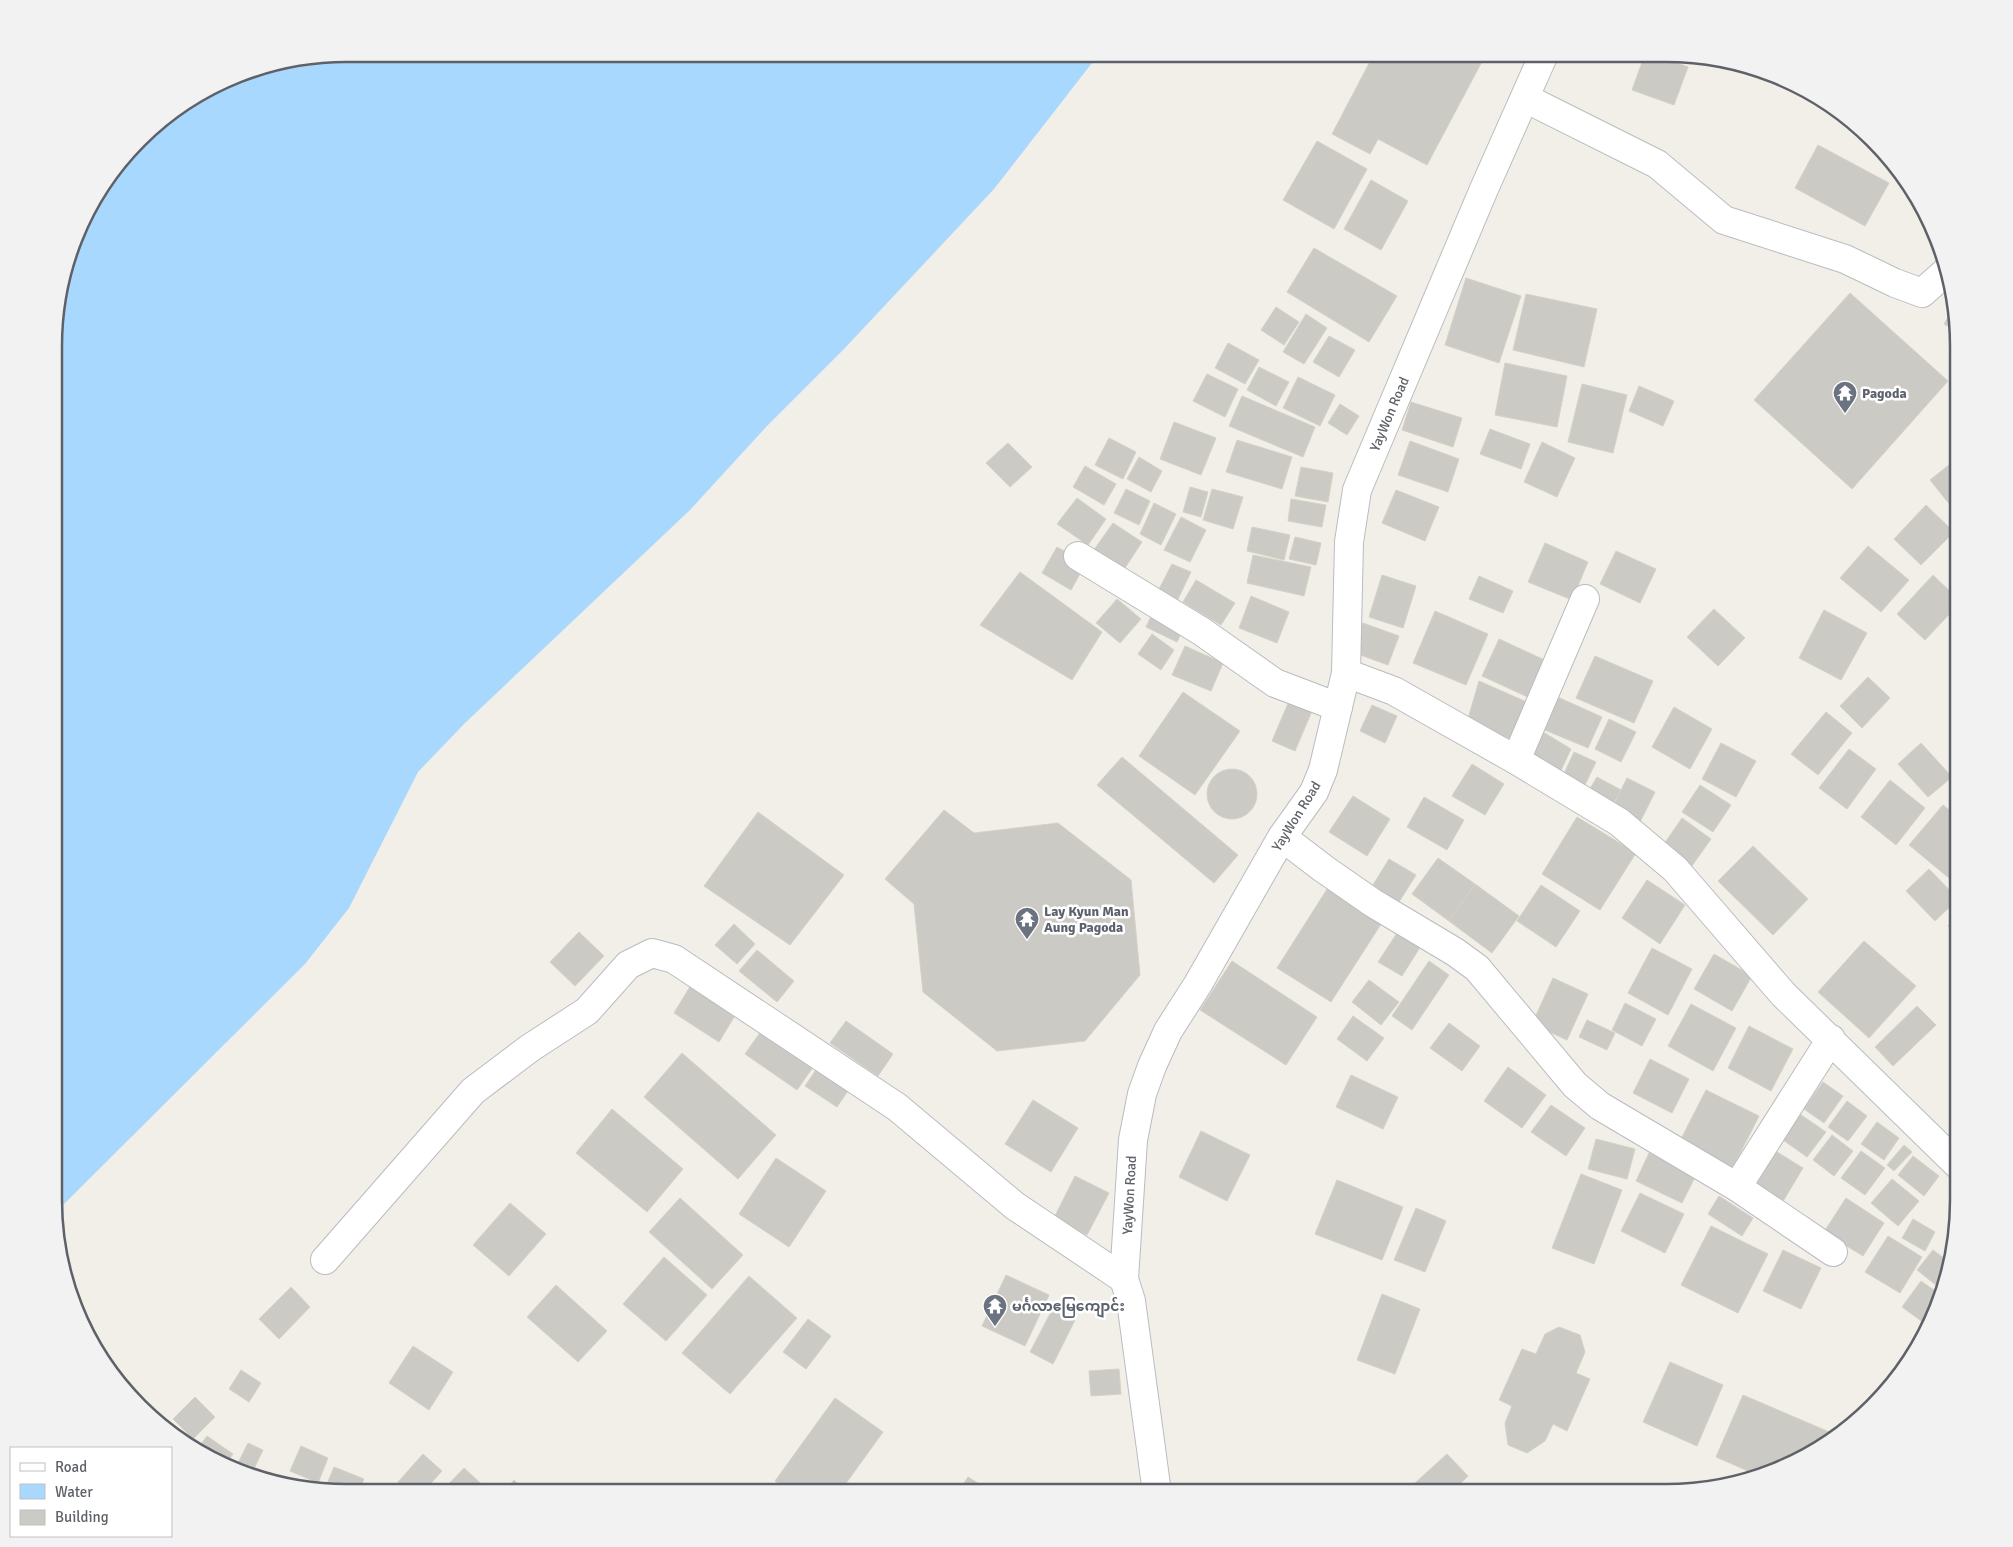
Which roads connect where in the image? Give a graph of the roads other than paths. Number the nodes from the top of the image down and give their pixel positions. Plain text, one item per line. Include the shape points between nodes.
1 (1541, 62) edge
2 (1525, 98) junction
3 (1942, 276) edge
4 (1078, 556) dead end
5 (1585, 599) dead end
6 (1346, 673) junction
7 (1338, 707) junction
8 (1516, 760) junction
9 (1282, 837) junction
10 (1831, 1039) junction
11 (1950, 1157) edge
12 (1737, 1187) junction
13 (1833, 1252) dead end
14 (324, 1260) dead end
15 (1124, 1279) junction
16 (1156, 1484) edge

1 - 2 street, YayWon Road
2 - 3 street via 1657,164 1724,220 1845,259 1922,293
2 - 6 street, YayWon Road via 1357,490 1350,542
4 - 7 street via 1201,632 1275,683
5 - 8 street
6 - 7 street, YayWon Road
6 - 8 street via 1394,690
7 - 9 street, YayWon Road via 1323,770 1314,792
8 - 10 street via 1619,822 1675,869 1783,994
9 - 12 street via 1373,903 1477,968 1575,1084 1600,1106
9 - 15 street, YayWon Road via 1168,1030 1152,1066 1132,1140
10 - 11 street
10 - 12 street
12 - 13 street
14 - 15 street via 472,1091 530,1048 587,1012 628,965 652,953 674,959 897,1107 1015,1206
15 - 16 street, YayWon Road via 1131,1300

